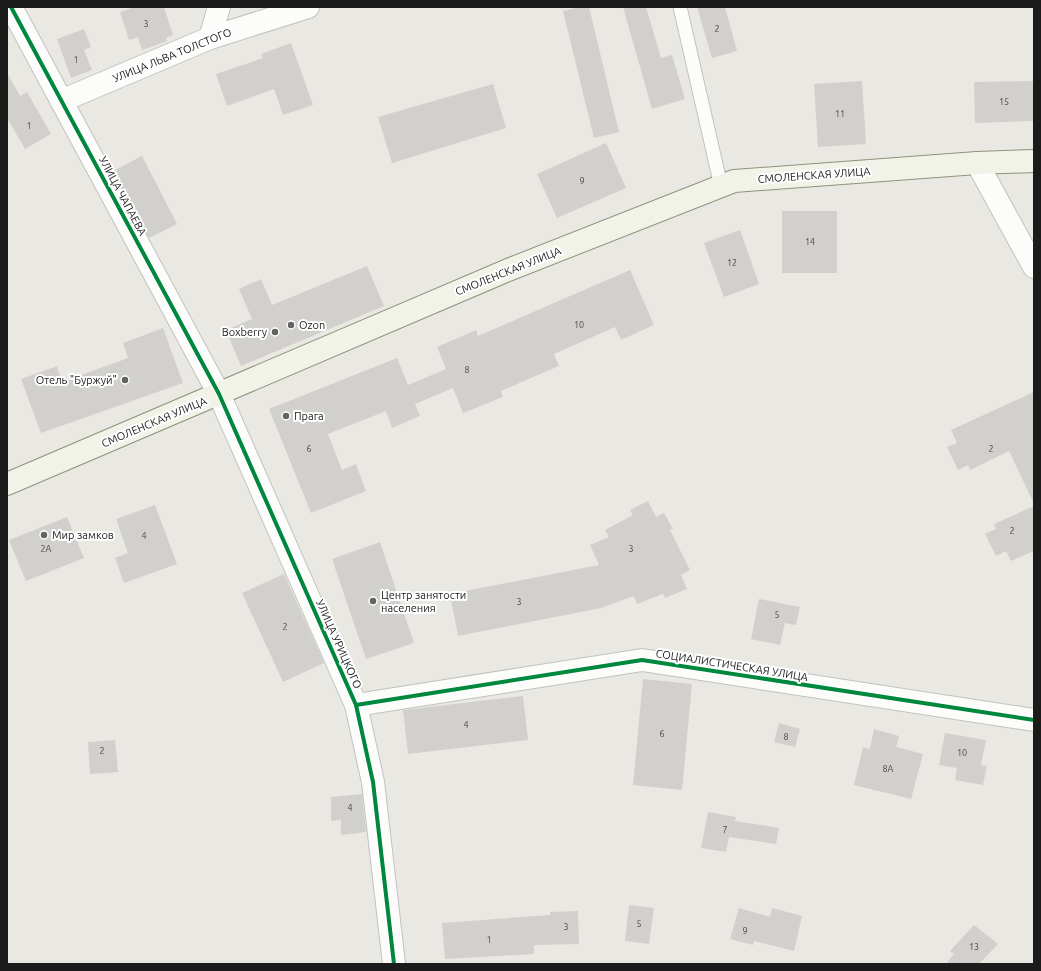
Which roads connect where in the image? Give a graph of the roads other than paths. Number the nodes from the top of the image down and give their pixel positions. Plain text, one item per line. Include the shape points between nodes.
1 (11, 7) edge
2 (219, 7) edge
3 (308, 7) edge
4 (680, 7) edge
5 (210, 38) junction
6 (61, 100) junction
7 (1034, 161) edge
8 (978, 163) junction
9 (721, 186) junction
10 (1034, 267) edge
11 (219, 394) junction
12 (7, 484) edge
13 (356, 705) junction
14 (1034, 720) edge
15 (394, 964) edge

1 - 6 street, УЛИЦА ЧАПАЕВА
2 - 5 street
3 - 5 street, УЛИЦА ЛЬВА ТОЛСТОГО
4 - 9 lane
5 - 6 street, УЛИЦА ЛЬВА ТОЛСТОГО
6 - 11 street, УЛИЦА ЧАПАЕВА
7 - 8 main road, СМОЛЕНСКАЯ УЛИЦА
8 - 9 main road, СМОЛЕНСКАЯ УЛИЦА via 734,181
8 - 10 street
9 - 11 main road, СМОЛЕНСКАЯ УЛИЦА via 508,270
11 - 12 main road, СМОЛЕНСКАЯ УЛИЦА
11 - 13 street, УЛИЦА УРИЦКОГО
13 - 14 street, СОЦИАЛИСТИЧЕСКАЯ УЛИЦА via 642,660
13 - 15 street, УЛИЦА УРИЦКОГО via 373,782

